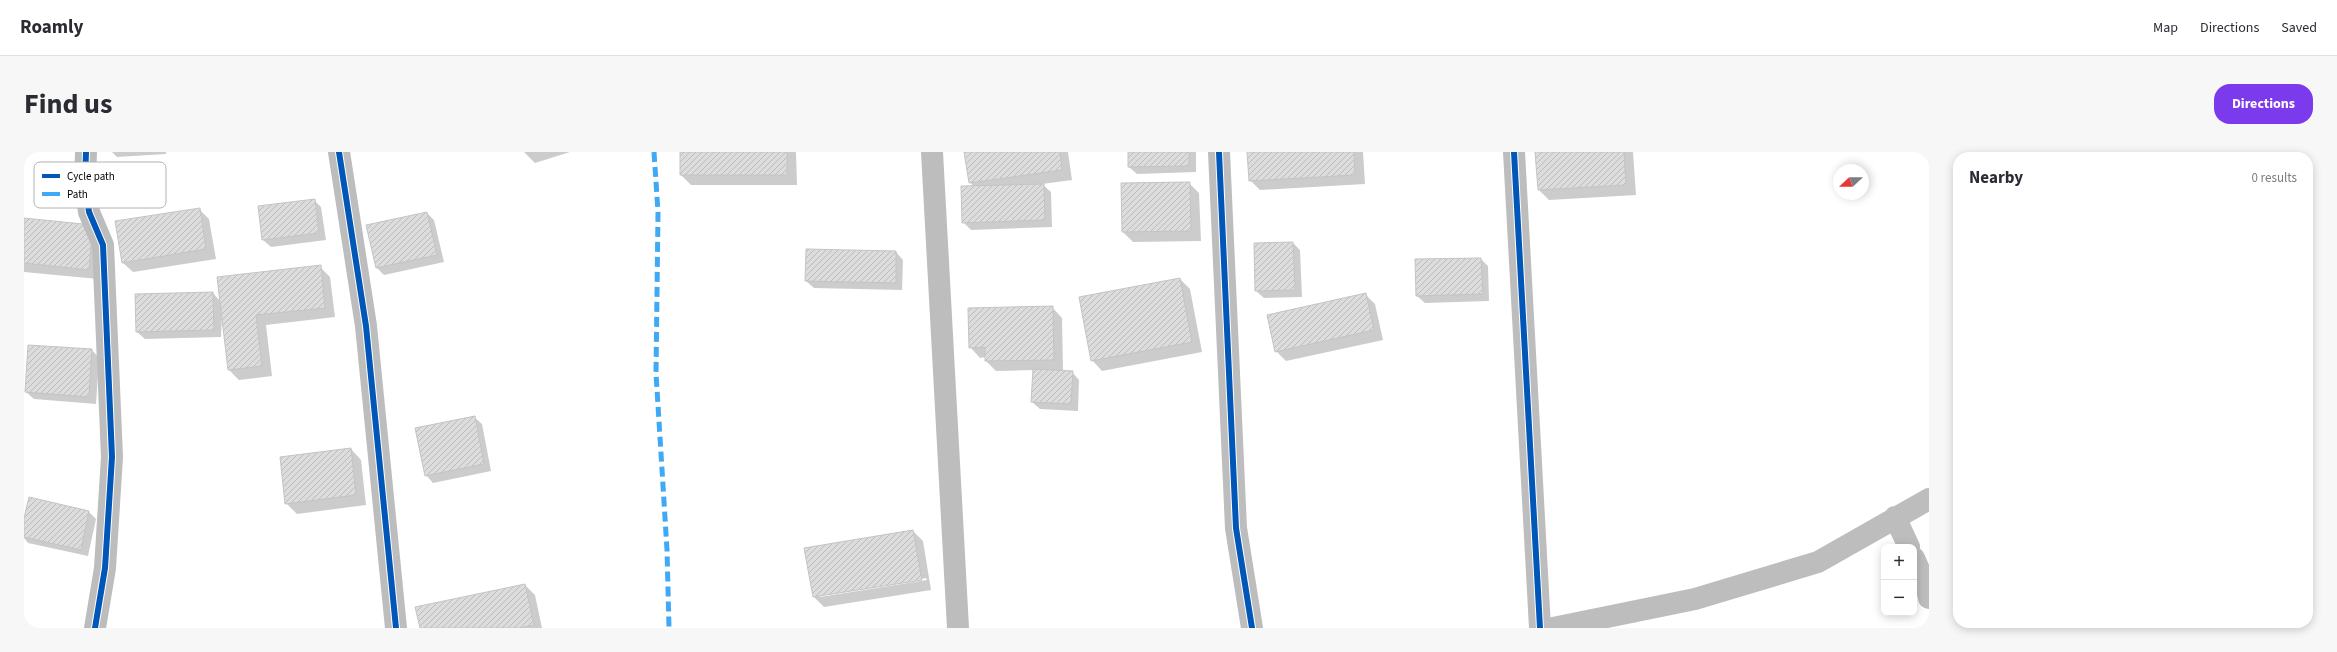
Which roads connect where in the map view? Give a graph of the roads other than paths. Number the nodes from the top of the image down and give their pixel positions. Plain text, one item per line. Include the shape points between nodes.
1 (86, 152) edge
2 (339, 152) edge
3 (932, 152) edge
4 (1220, 152) edge
5 (1514, 152) edge
6 (86, 162) edge
7 (88, 208) edge
8 (1929, 499) edge
9 (1895, 517) junction
10 (1908, 544) edge
11 (1917, 565) edge
12 (1929, 598) edge
13 (95, 628) edge
14 (396, 628) edge
15 (958, 628) edge
16 (1252, 628) edge
17 (1540, 628) edge
18 (1553, 628) edge

1 - 6 street
2 - 14 street via 366,326
3 - 15 street
4 - 16 street via 1236,528
5 - 17 street
7 - 13 street via 103,245 112,457 106,568
8 - 9 street
9 - 10 street
9 - 18 street via 1818,562 1694,599
11 - 12 street

